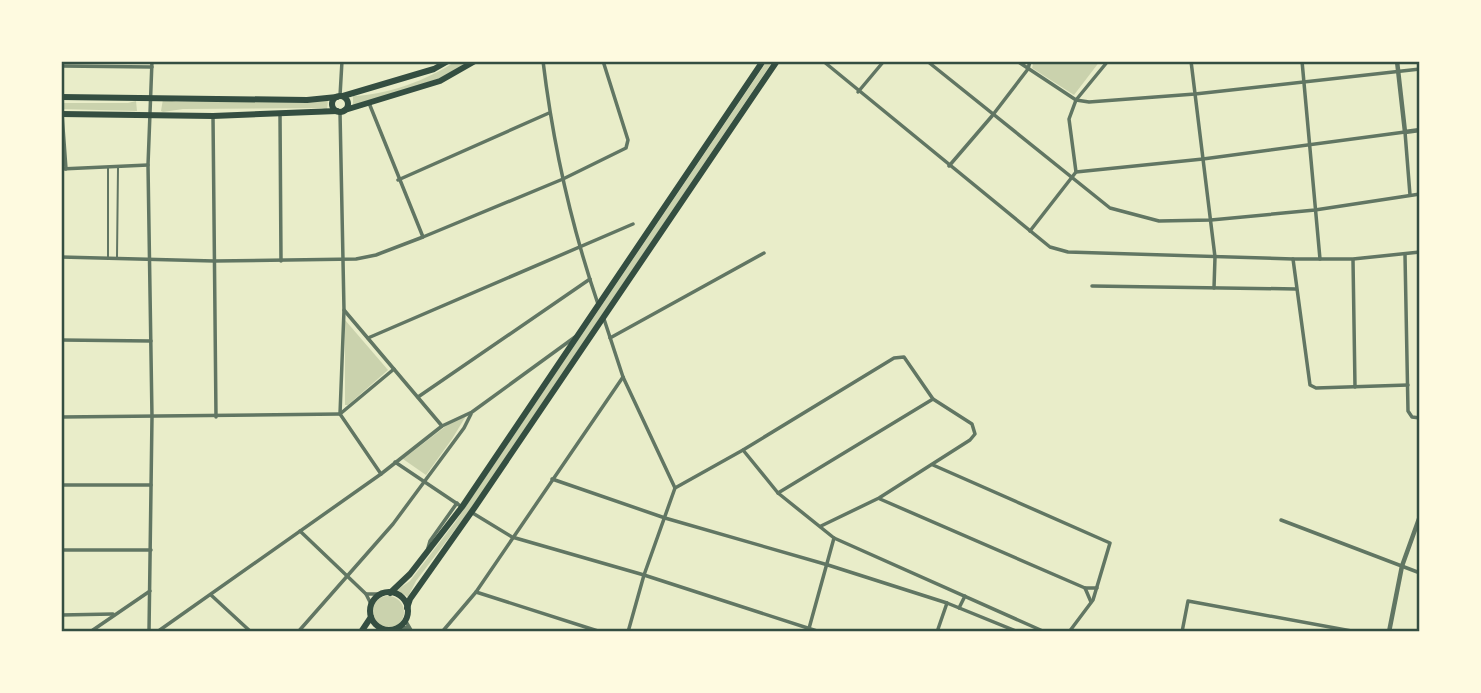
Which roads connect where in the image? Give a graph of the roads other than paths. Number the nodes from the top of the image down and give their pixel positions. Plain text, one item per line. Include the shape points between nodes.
1 (152, 61) edge
2 (342, 61) edge
3 (448, 61) edge
4 (475, 61) edge
5 (543, 61) edge
6 (603, 61) edge
7 (763, 61) edge
8 (777, 61) edge
9 (823, 61) edge
10 (884, 61) edge
11 (927, 61) edge
12 (1017, 61) edge
13 (1030, 61) edge
14 (1108, 61) edge
15 (1191, 61) edge
16 (1302, 61) edge
17 (1397, 61) edge
18 (61, 66) edge
19 (152, 67) junction
20 (1028, 69) junction
21 (1420, 69) edge
22 (1398, 72) junction
23 (1305, 82) junction
24 (858, 92) junction
25 (1195, 94) junction
26 (340, 96) junction
27 (61, 97) edge
28 (150, 98) junction
29 (1076, 100) junction
30 (369, 103) junction
31 (341, 111) junction
32 (62, 114) edge
33 (280, 114) junction
34 (549, 114) junction
35 (149, 115) junction
36 (213, 116) junction
37 (992, 116) junction
38 (1420, 130) edge
39 (1405, 132) junction
40 (1310, 143) junction
41 (1203, 159) junction
42 (148, 165) junction
43 (118, 166) junction
44 (950, 166) junction
45 (108, 167) junction
46 (63, 169) edge
47 (1076, 172) junction
48 (1071, 177) junction
49 (563, 178) junction
50 (398, 180) junction
51 (1420, 194) edge
52 (1410, 195) junction
53 (1315, 210) junction
54 (1211, 220) junction
55 (633, 224) dead end
56 (1030, 231) junction
57 (423, 237) junction
58 (580, 248) junction
59 (1420, 252) edge
60 (764, 253) dead end
61 (1405, 255) junction
62 (61, 257) edge
63 (1214, 257) junction
64 (108, 258) junction
65 (117, 258) junction
66 (151, 258) junction
67 (1293, 259) junction
68 (1320, 259) junction
69 (1353, 259) junction
70 (342, 260) junction
71 (214, 261) junction
72 (281, 261) junction
73 (590, 279) junction
74 (1092, 286) dead end
75 (1214, 288) junction
76 (1296, 289) junction
77 (599, 306) junction
78 (344, 310) junction
79 (603, 318) junction
80 (579, 334) junction
81 (368, 338) junction
82 (610, 338) junction
83 (61, 340) edge
84 (151, 341) junction
85 (394, 369) junction
86 (623, 377) junction
87 (1408, 385) junction
88 (1355, 387) junction
89 (418, 397) junction
90 (933, 399) junction
91 (472, 412) junction
92 (340, 414) junction
93 (216, 416) junction
94 (61, 417) edge
95 (152, 417) junction
96 (1420, 418) edge
97 (442, 426) junction
98 (743, 450) junction
99 (395, 461) junction
100 (933, 465) junction
101 (381, 474) junction
102 (552, 479) junction
103 (425, 482) junction
104 (61, 485) edge
105 (151, 485) junction
106 (675, 488) junction
107 (778, 494) junction
108 (878, 498) junction
109 (459, 505) junction
110 (471, 512) junction
111 (1420, 516) edge
112 (664, 518) junction
113 (1281, 520) dead end
114 (821, 527) junction
115 (300, 531) junction
116 (512, 537) junction
117 (834, 538) junction
118 (61, 550) edge
119 (151, 550) junction
120 (828, 565) junction
121 (1402, 566) junction
122 (1420, 573) edge
123 (644, 575) junction
124 (348, 576) junction
125 (1085, 588) junction
126 (1097, 588) junction
127 (150, 590) junction
128 (476, 592) junction
129 (390, 593) junction
130 (366, 594) junction
131 (381, 594) junction
132 (211, 595) junction
133 (965, 596) junction
134 (1091, 602) junction
135 (947, 603) junction
136 (371, 604) junction
137 (407, 608) junction
138 (959, 608) junction
139 (115, 614) junction
140 (61, 615) edge
141 (370, 617) junction
142 (405, 620) junction
143 (399, 627) junction
144 (411, 630) edge
145 (808, 630) edge
146 (385, 631) edge
147 (90, 632) edge
148 (149, 632) edge
149 (157, 632) edge
150 (251, 632) edge
151 (298, 632) edge
152 (361, 632) edge
153 (442, 632) edge
154 (601, 632) edge
155 (628, 632) edge
156 (820, 632) edge
157 (937, 632) edge
158 (1018, 632) edge
159 (1045, 632) edge
160 (1069, 632) edge
161 (1182, 632) edge
162 (1357, 632) edge
163 (1389, 632) edge

1 - 19 street
2 - 26 street
3 - 26 main road via 435,69
4 - 30 main road via 440,81
5 - 34 street
6 - 49 street via 628,140 626,148
7 - 77 main road
8 - 79 main road
9 - 24 street
10 - 24 street
11 - 37 street
12 - 20 street
13 - 20 street
14 - 29 street
15 - 25 street
16 - 23 street
17 - 22 street
18 - 19 street
19 - 28 street
20 - 29 street
20 - 37 street
21 - 22 street
22 - 23 street
22 - 39 street
23 - 25 street
23 - 40 street
24 - 44 street
25 - 29 street
25 - 41 street
26 - 28 main road via 307,100
26 - 31 main road via 348,102
26 - 31 main road via 332,104
27 - 28 main road
28 - 35 street
29 - 47 street via 1069,119
30 - 31 main road
30 - 50 street
31 - 33 main road
31 - 70 street
32 - 35 main road
32 - 46 street
33 - 36 main road
33 - 72 street
34 - 49 street
34 - 50 street
35 - 36 main road
35 - 42 street
36 - 71 street
37 - 44 street
37 - 48 street
38 - 39 street
39 - 40 street
39 - 52 street
40 - 41 street
40 - 53 street
41 - 47 street
41 - 54 street
42 - 43 street
42 - 66 street
43 - 45 street
43 - 65 lane
44 - 56 street
45 - 46 street
45 - 64 lane
47 - 48 street
48 - 54 street via 1110,208 1159,220
48 - 56 street
49 - 57 street
49 - 58 street
50 - 57 street
51 - 52 street
52 - 53 street
53 - 54 street
53 - 68 street
54 - 63 street
55 - 58 street
56 - 63 street via 1050,247 1068,252
57 - 70 street via 376,255
58 - 73 street
58 - 81 street
59 - 61 street
60 - 82 street
61 - 69 street
61 - 87 street
62 - 64 street
63 - 67 street
63 - 75 street
64 - 65 street
65 - 66 street
66 - 71 street
66 - 84 street
67 - 68 street
67 - 76 street
68 - 69 street
69 - 88 street
70 - 72 street
70 - 78 street
71 - 72 street
71 - 93 street
73 - 77 street
73 - 89 street
74 - 75 street
75 - 76 street
76 - 88 street via 1310,385
77 - 80 main road
78 - 81 street
78 - 92 street
79 - 82 street
79 - 110 main road
80 - 91 street
80 - 109 main road
81 - 85 street
82 - 86 street
83 - 84 street
84 - 95 street
85 - 89 street
85 - 92 street
86 - 102 street
86 - 106 street
87 - 88 street
87 - 96 street via 1408,411
89 - 97 street
90 - 98 street via 904,357 894,358
90 - 100 street via 972,424 975,435
90 - 107 street
91 - 97 street
91 - 103 street
92 - 93 street
92 - 101 street
93 - 95 street
94 - 95 street
95 - 105 street
97 - 99 street
98 - 106 street
98 - 107 street
99 - 101 street
99 - 103 street
100 - 108 street
100 - 126 street via 1109,541
101 - 115 street
102 - 112 street
102 - 116 street
103 - 109 street
103 - 124 street
104 - 105 street
105 - 119 street
106 - 112 street
107 - 114 street
108 - 114 street
108 - 125 street
109 - 129 main road via 410,574
110 - 116 street
110 - 137 main road
111 - 121 street
112 - 120 street
112 - 123 street
113 - 121 street
114 - 117 street
115 - 124 street
115 - 132 street
116 - 123 street
116 - 128 street
117 - 120 street
117 - 133 street
118 - 119 street
119 - 127 street
120 - 135 street
120 - 145 street
121 - 122 street
121 - 163 street
123 - 145 street
123 - 155 street
124 - 130 street
124 - 151 street
125 - 126 street
125 - 134 street
126 - 134 street
127 - 139 street
127 - 148 street
128 - 153 street
128 - 154 street
129 - 131 main road
129 - 137 main road via 401,597
130 - 131 street
130 - 136 street
131 - 136 main road
132 - 149 street
132 - 150 street
133 - 138 street
133 - 159 street
134 - 160 street
135 - 138 street
135 - 157 street
136 - 141 main road
137 - 142 main road
138 - 158 street
139 - 140 street
139 - 147 street
141 - 146 main road
141 - 152 main road
142 - 143 main road
142 - 144 street
143 - 144 street
143 - 146 main road
145 - 156 street
161 - 162 street via 1188,601

